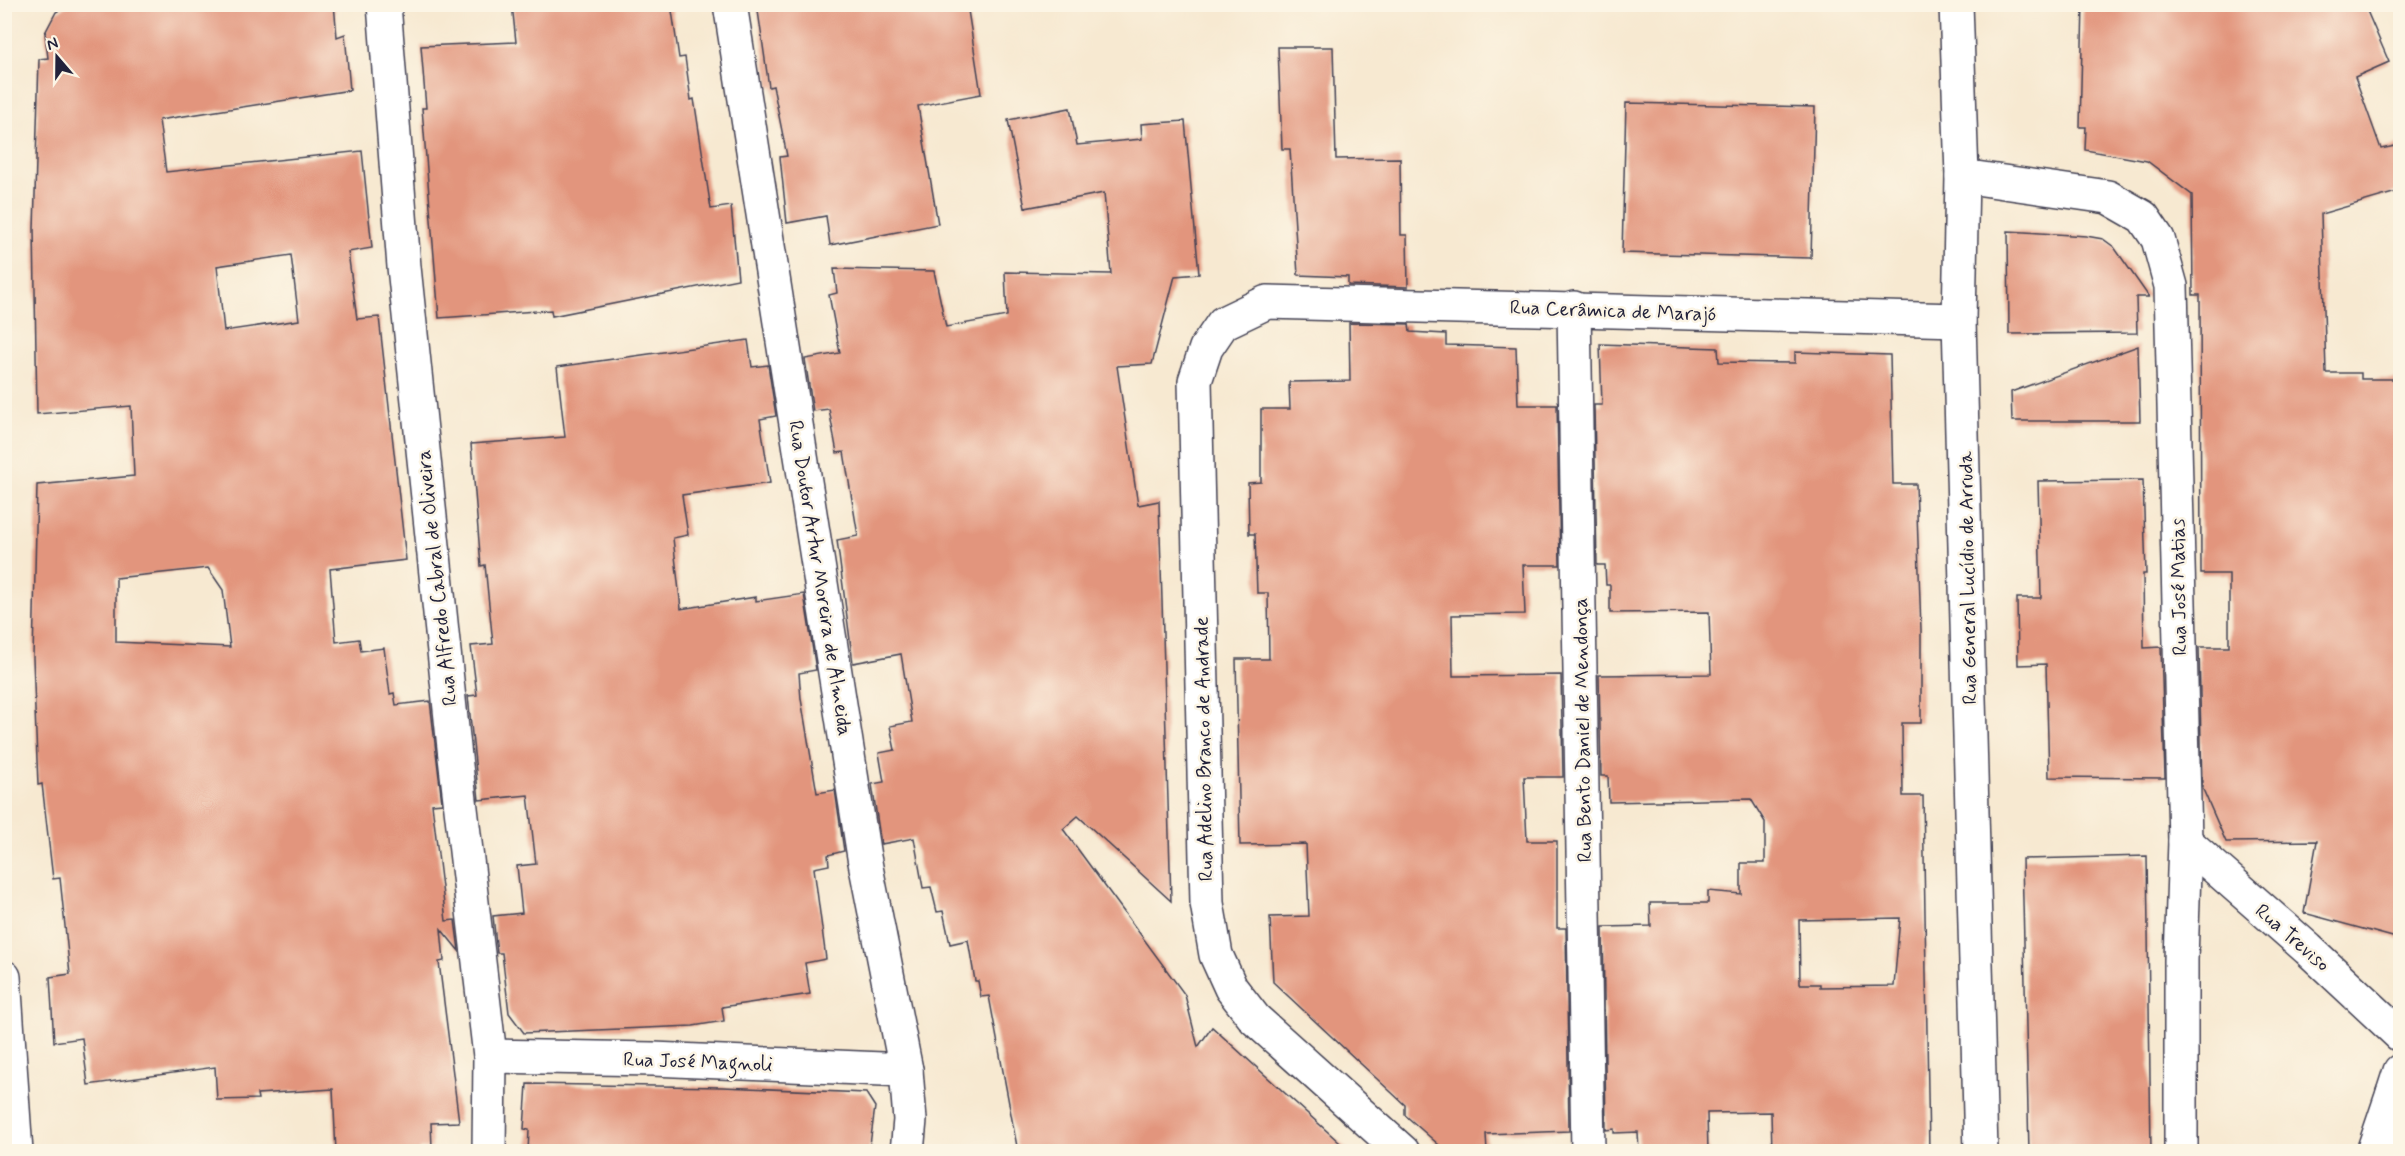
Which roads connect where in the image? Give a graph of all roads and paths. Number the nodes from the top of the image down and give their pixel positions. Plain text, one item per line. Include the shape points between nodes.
1 (384, 4) edge
2 (730, 4) edge
3 (1956, 4) edge
4 (1962, 176) junction
5 (1267, 302) joint
6 (1574, 308) junction
7 (1959, 321) junction
8 (2185, 841) junction
9 (4, 977) edge
10 (2400, 1035) edge
11 (490, 1056) junction
12 (906, 1070) junction
13 (2397, 1082) edge
14 (2400, 1145) edge
15 (16, 1152) edge
16 (489, 1152) edge
17 (907, 1152) edge
18 (1403, 1152) edge
19 (1587, 1152) edge
20 (1981, 1152) edge
21 (2181, 1152) edge
22 (2373, 1152) edge

1 - 11 street, Rua Alfredo Cabral de Oliveira via 404,267 453,745
2 - 12 street, Rua Doutor Artur Moreira de Almeida via 864,857
3 - 4 street, Rua General Lucídio de Arruda
4 - 7 street, Rua General Lucídio de Arruda
4 - 8 street, Rua José Matias via 2108,197 2143,218 2158,238 2171,286
5 - 6 street, Rua Cerâmica de Marajó
5 - 18 street, Rua Adelino Branco de Andrade via 1223,323 1206,348 1195,381 1207,903 1216,954 1231,988 1255,1019
6 - 7 street, Rua Cerâmica de Marajó
6 - 19 street, Rua Bento Daniel de Mendonça
7 - 20 street, Rua General Lucídio de Arruda
8 - 10 street, Rua Treviso
8 - 21 street, Rua José Matias
9 - 15 street
11 - 12 street, Rua José Magnoli
11 - 16 street, Rua Alfredo Cabral de Oliveira
12 - 17 street, Rua Doutor Artur Moreira de Almeida via 910,1120
13 - 14 street
13 - 22 street

